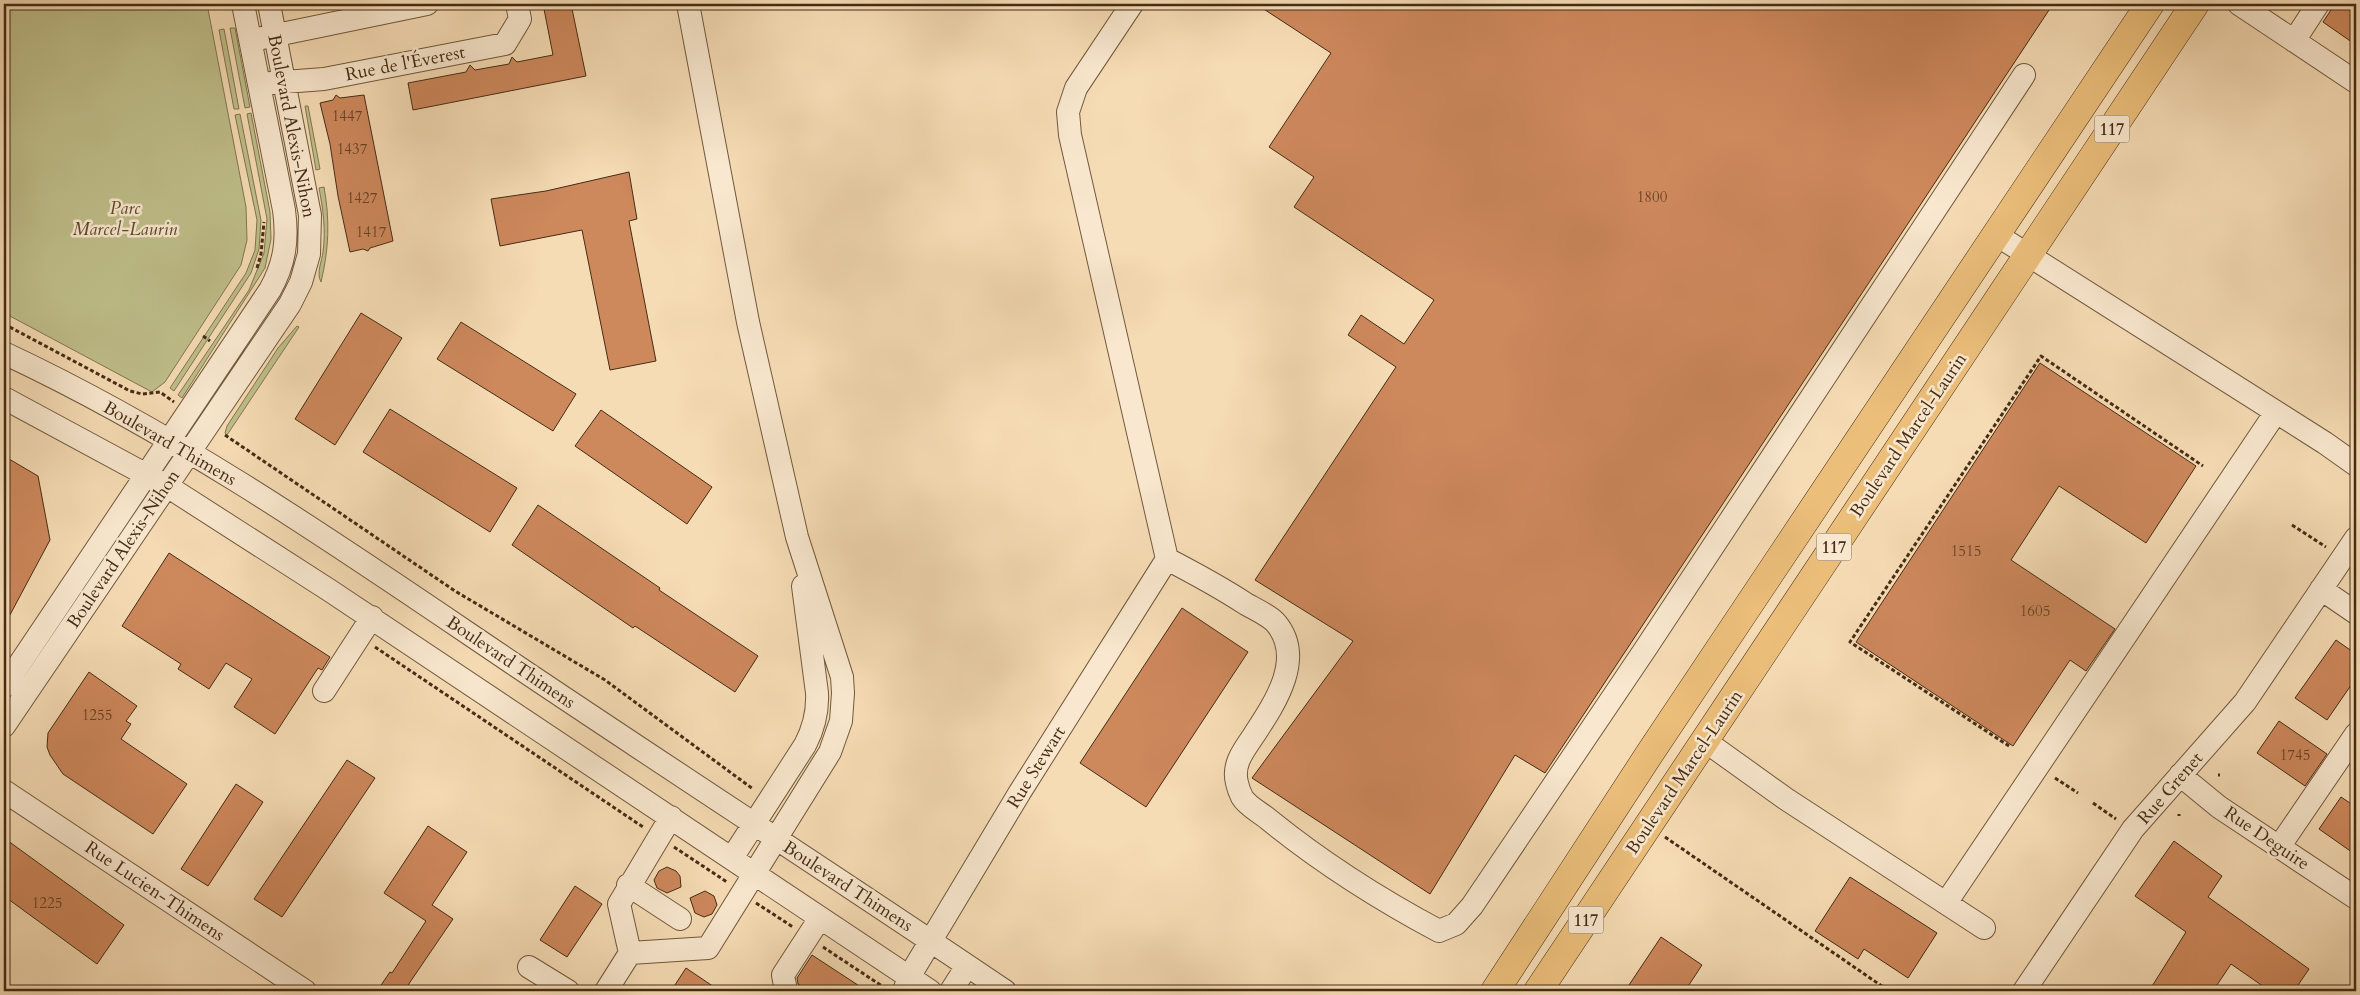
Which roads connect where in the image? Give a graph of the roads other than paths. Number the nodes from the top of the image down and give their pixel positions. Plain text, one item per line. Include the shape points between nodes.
1 (244, 4) edge
2 (269, 4) edge
3 (427, 4) edge
4 (517, 4) edge
5 (688, 4) edge
6 (1132, 4) edge
7 (2150, 4) edge
8 (2195, 4) edge
9 (2239, 4) edge
10 (2318, 4) edge
11 (275, 36) junction
12 (251, 40) junction
13 (2294, 40) junction
14 (2024, 75) dead end
15 (284, 81) junction
16 (2356, 82) edge
17 (260, 85) junction
18 (1995, 234) junction
19 (2028, 255) junction
20 (277, 277) junction
21 (298, 290) junction
22 (4, 353) edge
23 (4, 398) edge
24 (2276, 412) junction
25 (170, 440) junction
26 (190, 452) junction
27 (2356, 465) edge
28 (146, 474) junction
29 (166, 486) junction
30 (797, 537) junction
31 (2346, 550) edge
32 (1167, 559) junction
33 (2321, 589) junction
34 (2356, 614) edge
35 (372, 617) junction
36 (4, 687) edge
37 (324, 691) dead end
38 (1673, 719) junction
39 (4, 726) edge
40 (2356, 734) edge
41 (1705, 741) junction
42 (2180, 775) junction
43 (4, 791) edge
44 (671, 817) junction
45 (753, 825) junction
46 (776, 838) junction
47 (2279, 847) junction
48 (732, 858) junction
49 (755, 873) junction
50 (628, 886) junction
51 (2356, 898) edge
52 (1946, 903) junction
53 (820, 918) junction
54 (680, 919) dead end
55 (1984, 928) dead end
56 (931, 942) junction
57 (630, 953) junction
58 (967, 966) junction
59 (529, 967) dead end
60 (907, 984) edge
61 (306, 991) edge
62 (568, 991) edge
63 (606, 991) edge
64 (786, 991) edge
65 (930, 991) edge
66 (951, 991) edge
67 (1006, 991) edge
68 (1494, 991) edge
69 (1538, 991) edge
70 (2024, 991) edge

1 - 12 street, Boulevard Alexis-Nihon
2 - 11 street, Boulevard Alexis-Nihon
3 - 11 street
4 - 15 street, Rue de l'Éverest via 520,19 505,44 324,79
5 - 30 street via 748,322
6 - 32 street via 1076,88 1068,112 1070,135
7 - 18 main road, 117
8 - 19 main road, Boulevard Marcel-Laurin / 117
9 - 13 street
10 - 13 street
11 - 12 street
11 - 15 street, Boulevard Alexis-Nihon
12 - 17 street, Boulevard Alexis-Nihon
13 - 16 street
14 - 32 street via 1646,648 1472,906 1456,924 1439,931 1395,908 1325,861 1243,799 1236,781 1236,767 1242,751 1283,684 1289,665 1288,648 1274,621 1213,582
15 - 17 street, Rue de l'Éverest
15 - 21 street, Boulevard Alexis-Nihon via 311,229
17 - 20 street, Boulevard Alexis-Nihon via 286,226 285,252
18 - 19 street
18 - 38 main road, 117
19 - 24 street
19 - 41 main road, Boulevard Marcel-Laurin / 117
20 - 21 street
20 - 25 street, Boulevard Alexis-Nihon
21 - 26 street, Boulevard Alexis-Nihon
22 - 25 street, Boulevard Thimens
23 - 28 street
24 - 27 street
24 - 52 street
25 - 26 street, Boulevard Thimens
25 - 28 street, Boulevard Alexis-Nihon
26 - 29 street, Boulevard Alexis-Nihon
26 - 45 street, Boulevard Thimens via 447,618
28 - 29 street
28 - 36 street, Boulevard Alexis-Nihon
29 - 35 street
29 - 39 street, Boulevard Alexis-Nihon
30 - 45 street via 817,693 816,716 805,745
30 - 46 street via 838,662 843,708 830,752
31 - 33 street, Rue Grenet
32 - 56 street, Rue Stewart
33 - 34 street
33 - 42 street, Rue Grenet via 2245,702
35 - 37 street
35 - 44 street
38 - 41 main road
38 - 68 main road, 117
40 - 47 street
41 - 52 street via 1786,799
41 - 69 main road, Boulevard Marcel-Laurin / 117
42 - 47 street, Rue Deguire via 2219,807
42 - 70 street, Rue Grenet via 2134,829
43 - 61 street, Rue Lucien-Thimens
44 - 48 street
44 - 50 street
45 - 46 street, Boulevard Thimens
45 - 48 street
46 - 49 street
46 - 56 street, Boulevard Thimens
47 - 51 street, Rue Deguire
48 - 49 street
49 - 53 street
49 - 57 street via 708,948
50 - 54 street
50 - 57 street via 619,904
52 - 55 street
53 - 60 street
53 - 64 street via 783,975
56 - 58 street, Boulevard Thimens
56 - 60 street, Rue Stewart
57 - 63 street
58 - 66 street
58 - 67 street, Boulevard Thimens
59 - 62 street
60 - 65 street

